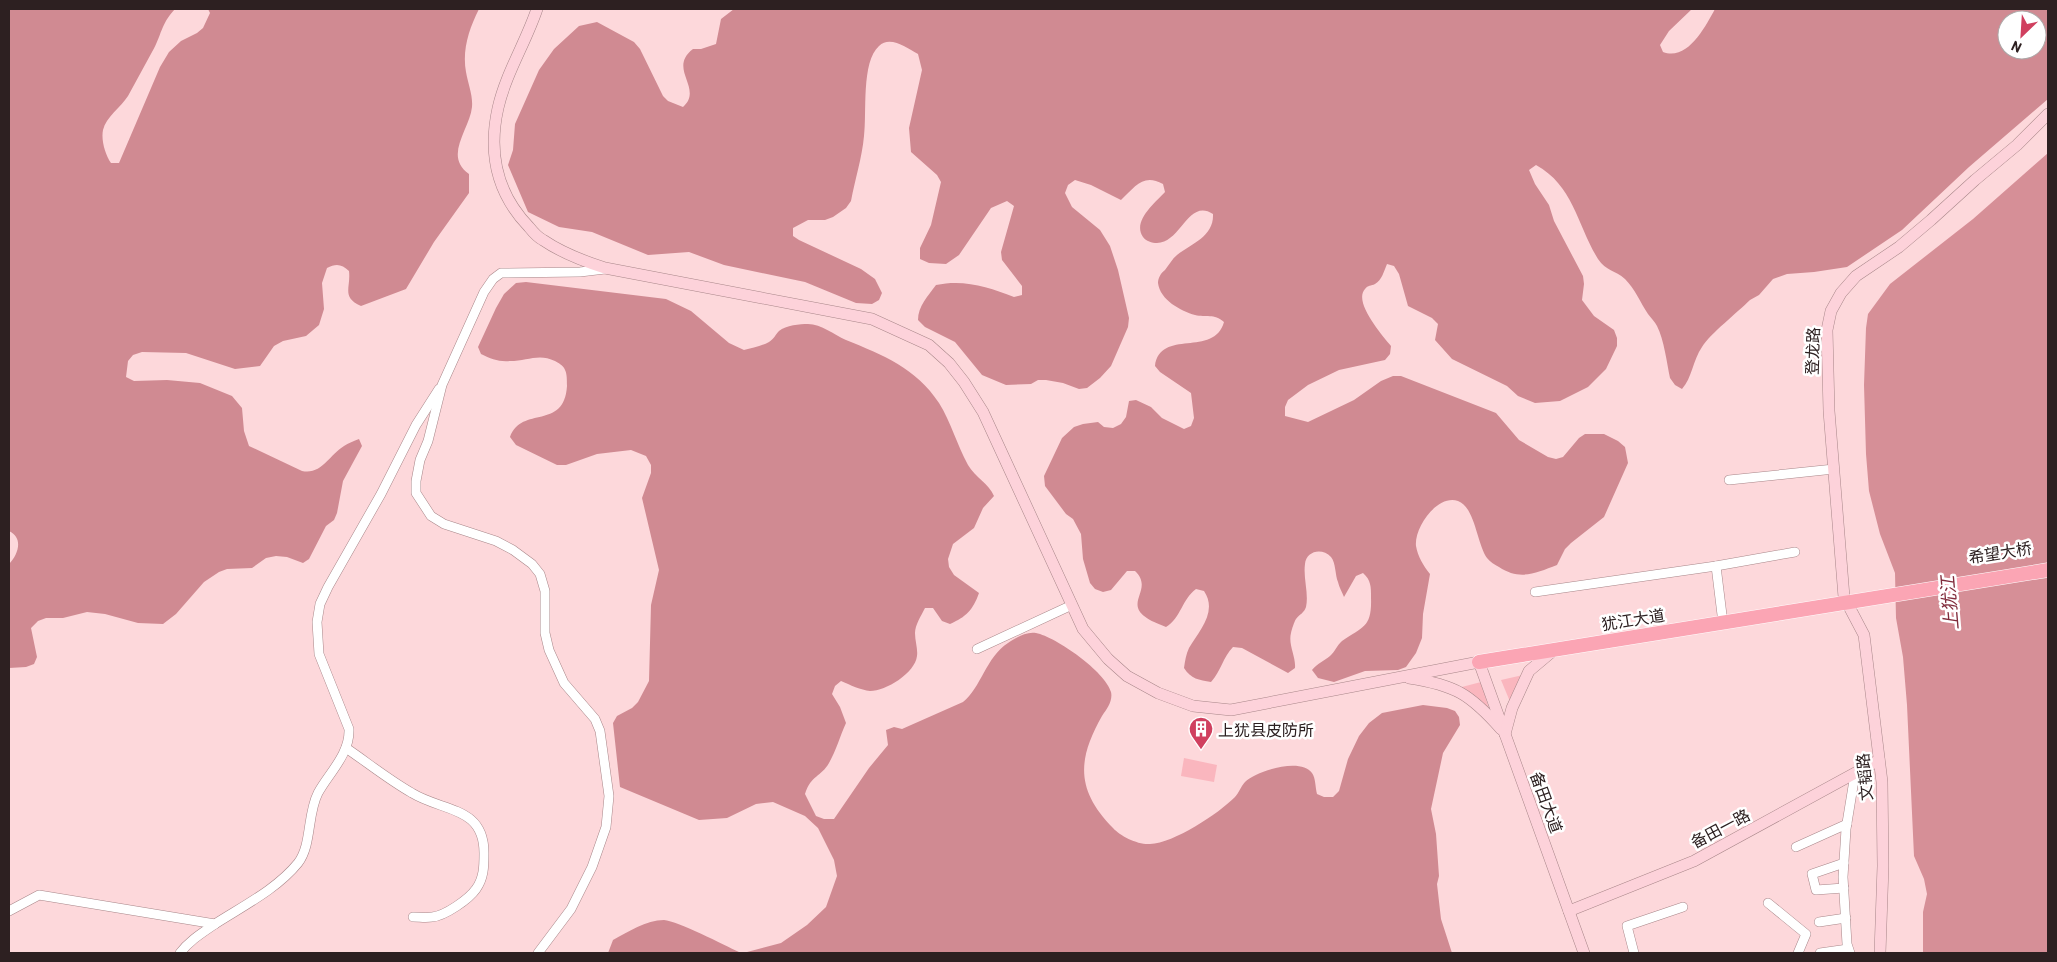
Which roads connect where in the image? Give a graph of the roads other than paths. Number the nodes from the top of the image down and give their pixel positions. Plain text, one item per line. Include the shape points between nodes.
1 (537, 9) edge
2 (2048, 114) edge
3 (605, 268) junction
4 (442, 385) junction
5 (1834, 469) junction
6 (1729, 480) dead end
7 (1795, 552) dead end
8 (2048, 563) edge
9 (1716, 566) junction
10 (2048, 570) edge
11 (1535, 592) dead end
12 (1869, 596) junction
13 (1846, 600) junction
14 (1072, 605) junction
15 (1722, 623) junction
16 (977, 649) dead end
17 (1554, 650) junction
18 (1479, 662) junction
19 (1400, 677) junction
20 (1506, 734) junction
21 (346, 748) junction
22 (1879, 760) junction
23 (1855, 774) junction
24 (1847, 824) junction
25 (1796, 847) dead end
26 (1844, 863) junction
27 (1844, 888) junction
28 (1768, 903) dead end
29 (1683, 907) dead end
30 (9, 911) edge
31 (1569, 911) junction
32 (413, 917) dead end
33 (1846, 918) junction
34 (1819, 922) dead end
35 (215, 924) junction
36 (1849, 951) edge
37 (180, 953) edge
38 (538, 953) edge
39 (1584, 953) edge
40 (1634, 953) edge
41 (1798, 953) edge
42 (1820, 953) edge
43 (1880, 953) edge

1 - 3 main road via 498,108 494,144 498,177 508,201 541,239 570,256
2 - 5 main road, 登龙路 via 1932,220 1856,276 1841,293 1831,311 1827,330
3 - 4 street via 580,272 501,273 484,292
3 - 14 main road via 872,319 929,345 949,363 983,412
4 - 21 street via 416,425 320,604 317,622 319,654 349,729
4 - 38 street via 420,460 416,493 431,516 514,550 540,574 545,590 545,633 550,650 564,683 595,719 600,731 609,796 606,827 572,909
5 - 6 street
5 - 13 main road, 登龙路
7 - 9 street
8 - 12 main road, 希望大桥 via 1985,572
9 - 11 street
9 - 15 street
10 - 12 main road, 希望大桥
12 - 13 main road, 犹江大道
13 - 15 main road, 犹江大道
13 - 22 main road, 文韬路 via 1864,635
14 - 16 street
14 - 19 main road via 1083,629 1108,660 1158,693 1193,706 1231,710
15 - 17 main road, 犹江大道
17 - 18 main road, 犹江大道
17 - 20 main road via 1529,671 1512,708
18 - 19 main road
18 - 20 main road, 备田大道
19 - 20 main road via 1454,688 1470,697
20 - 31 main road, 备田大道
21 - 32 street via 414,794 474,820 481,830 484,864 482,880 474,892 451,910 434,918
21 - 35 street via 314,801 300,860 281,881
22 - 23 main road, 备田一路
22 - 43 main road, 文韬路 via 1883,866
23 - 24 street
23 - 31 main road, 备田一路 via 1694,861
24 - 25 street
24 - 26 street
26 - 27 street
26 - 27 street via 1812,874 1816,890
27 - 33 street
28 - 41 street via 1806,934
29 - 40 street via 1627,926
30 - 35 street via 39,895
31 - 39 main road, 备田大道
33 - 34 street
33 - 36 street
35 - 37 street via 196,936
36 - 42 street

